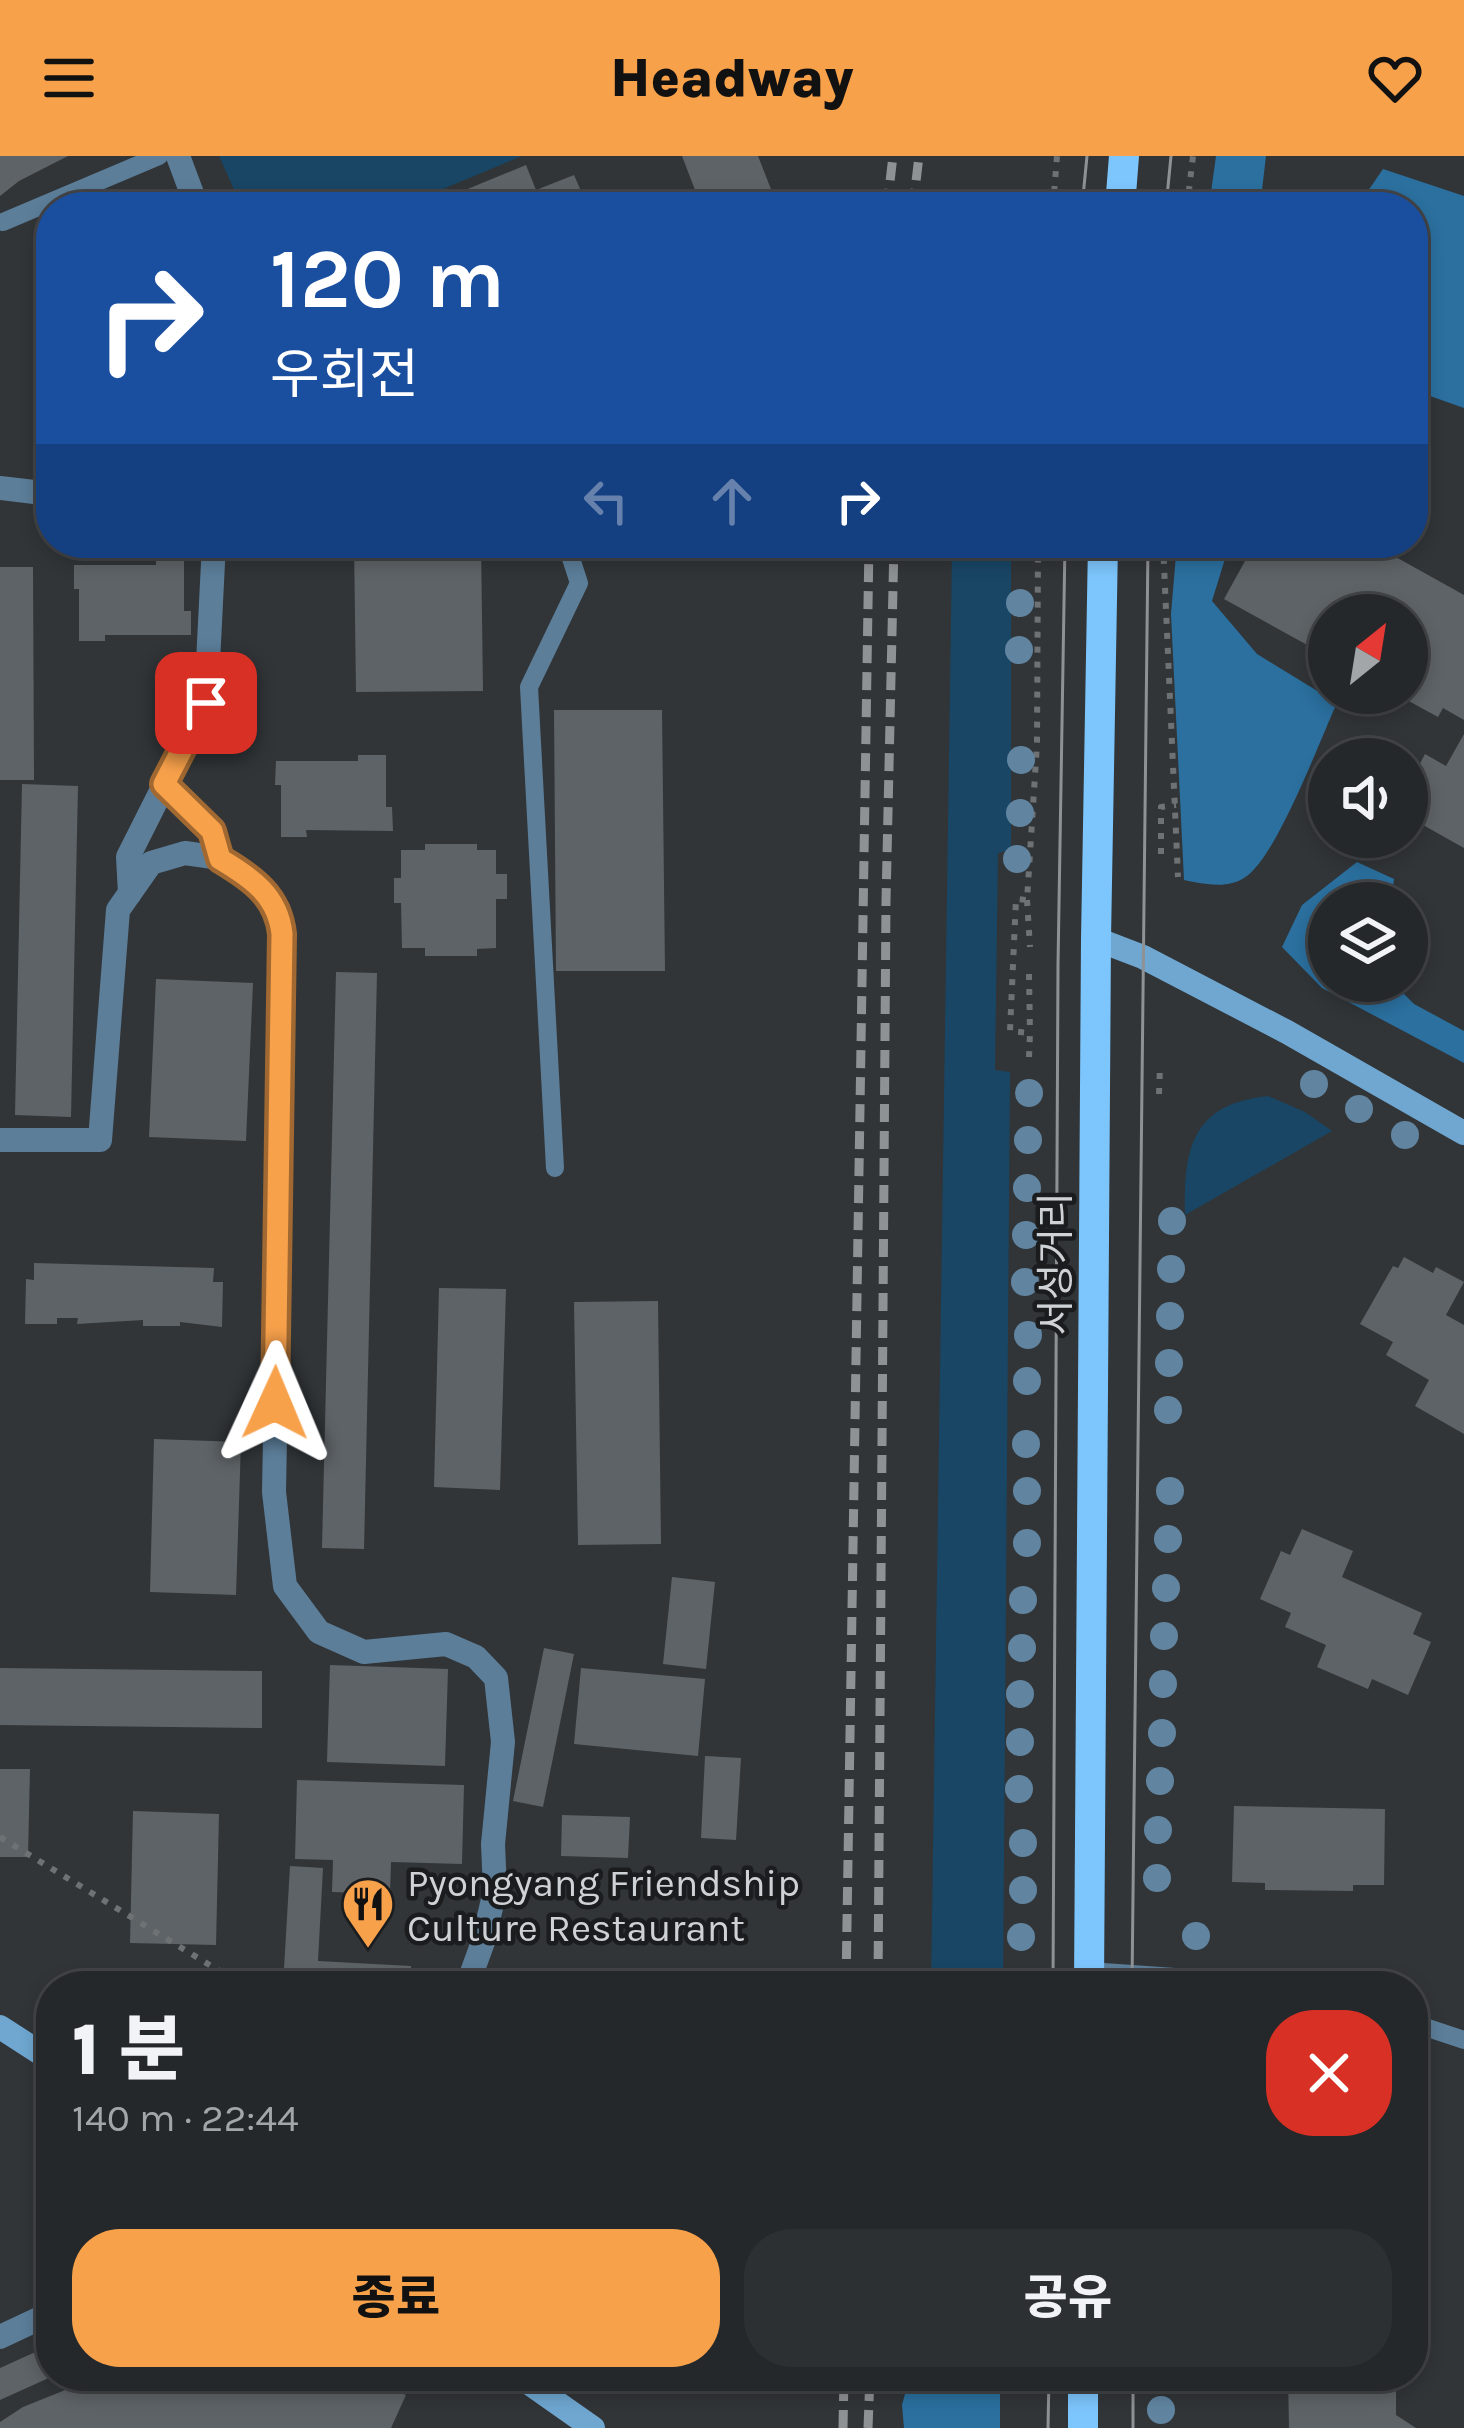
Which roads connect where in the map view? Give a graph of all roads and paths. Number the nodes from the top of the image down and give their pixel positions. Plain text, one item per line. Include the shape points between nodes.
1 (159, 156) edge
2 (178, 156) edge
3 (1058, 156) edge
4 (1124, 156) edge
5 (1193, 156) edge
6 (74, 192) edge
7 (191, 192) edge
8 (1054, 192) edge
9 (1121, 192) edge
10 (1189, 192) edge
11 (36, 208) edge
12 (3, 222) edge
13 (0, 488) edge
14 (36, 492) edge
15 (213, 558) edge
16 (571, 558) edge
17 (1038, 558) edge
18 (1102, 558) edge
19 (1164, 558) edge
20 (164, 784) junction
21 (1176, 806) junction
22 (1161, 854) dead end
23 (220, 859) junction
24 (1178, 877) dead end
25 (130, 892) junction
26 (1027, 900) junction
27 (1096, 939) junction
28 (1030, 946) dead end
29 (1029, 974) dead end
30 (1030, 1033) junction
31 (1029, 1058) dead end
32 (1160, 1066) dead end
33 (1159, 1094) dead end
34 (1464, 1132) edge
35 (0, 1140) edge
36 (555, 1168) dead end
37 (0, 1837) edge
38 (219, 1971) edge
39 (472, 1971) edge
40 (1089, 1971) edge
41 (0, 2027) edge
42 (1428, 2028) edge
43 (1464, 2040) edge
44 (36, 2050) edge
45 (36, 2320) edge
46 (0, 2337) edge
47 (540, 2391) edge
48 (1083, 2391) edge
49 (593, 2428) edge
50 (1083, 2428) edge

1 - 6 lane
2 - 7 street
3 - 8 path
4 - 9 main road
5 - 10 path
11 - 12 lane
13 - 14 street
15 - 20 street via 206,703
16 - 36 lane via 579,583 529,687
17 - 26 path
18 - 27 main road, 서성거리
19 - 21 path
20 - 23 street via 212,831
20 - 25 street via 128,857
21 - 22 path via 1161,807
21 - 24 path
23 - 25 street via 185,854 151,863
23 - 39 street via 254,879 279,910 284,959 274,1492 284,1586 319,1632 334,1639 364,1652 446,1644 476,1657 496,1678 503,1742 495,1892
25 - 35 street via 118,910 100,1140
26 - 28 path
26 - 30 path via 1016,899 1010,1031
27 - 34 main road via 1246,1010
27 - 40 main road, 서성거리
29 - 30 path
30 - 31 path
32 - 33 path
37 - 38 path
41 - 44 main road
42 - 43 lane
45 - 46 street
47 - 49 main road
48 - 50 main road

